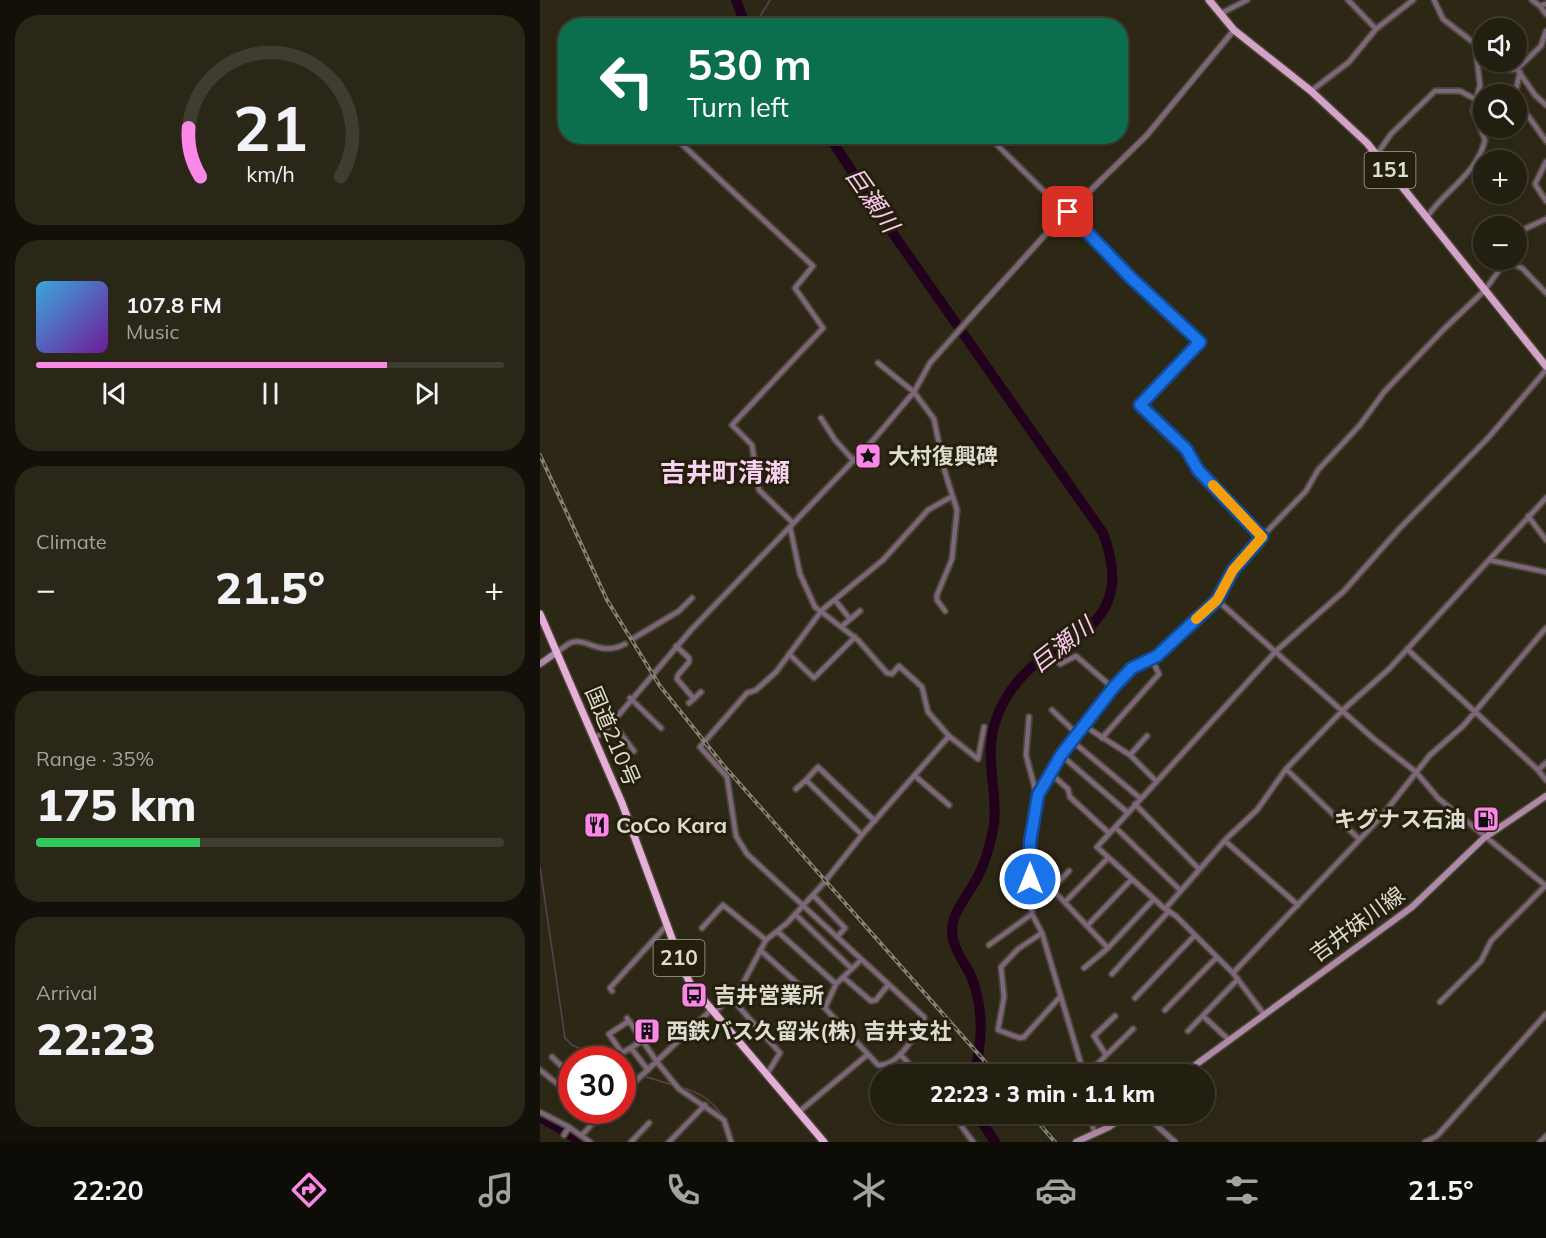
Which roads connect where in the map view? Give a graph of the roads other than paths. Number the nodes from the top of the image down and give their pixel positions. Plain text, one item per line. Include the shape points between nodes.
1 (1209, 0) edge
2 (1247, 0) edge
3 (1348, 0) edge
4 (1413, 0) edge
5 (1434, 0) edge
6 (1532, 0) edge
7 (1546, 4) edge
8 (1540, 6) junction
9 (1546, 14) edge
10 (1218, 15) junction
11 (1376, 29) junction
12 (1234, 30) junction
13 (1546, 31) edge
14 (1473, 42) edge
15 (1527, 61) edge
16 (1519, 72) edge
17 (1311, 91) junction
18 (1473, 98) edge
19 (1546, 105) edge
20 (1527, 114) edge
21 (1485, 138) edge
22 (1546, 141) edge
23 (682, 144) edge
24 (996, 144) edge
25 (1377, 154) junction
26 (1546, 162) edge
27 (1546, 201) edge
28 (1068, 212) junction
29 (1426, 217) junction
30 (1546, 219) edge
31 (1527, 228) edge
32 (1499, 270) edge
33 (1524, 270) edge
34 (1485, 290) junction
35 (1546, 293) edge
36 (970, 318) joint
37 (878, 363) dead end
38 (1546, 368) edge
39 (914, 392) junction
40 (821, 418) dead end
41 (854, 461) junction
42 (951, 496) junction
43 (1546, 498) edge
44 (1528, 516) junction
45 (791, 525) junction
46 (1262, 537) junction
47 (1546, 540) edge
48 (1489, 561) junction
49 (1546, 572) edge
50 (692, 598) dead end
51 (835, 600) junction
52 (1217, 600) junction
53 (818, 611) junction
54 (860, 611) dead end
55 (945, 611) dead end
56 (540, 614) edge
57 (850, 619) junction
58 (841, 627) junction
59 (1546, 628) edge
60 (855, 637) junction
61 (634, 638) dead end
62 (625, 644) dead end
63 (676, 646) junction
64 (1407, 649) junction
65 (1276, 651) junction
66 (557, 652) junction
67 (789, 654) junction
68 (1152, 660) junction
69 (540, 664) edge
70 (1060, 664) dead end
71 (1113, 688) junction
72 (701, 692) dead end
73 (630, 698) junction
74 (1344, 709) junction
75 (1052, 710) dead end
76 (1475, 712) junction
77 (1029, 717) dead end
78 (612, 722) junction
79 (1083, 725) junction
80 (984, 727) dead end
81 (661, 728) dead end
82 (1076, 733) junction
83 (949, 736) junction
84 (1147, 736) dead end
85 (595, 738) junction
86 (1102, 738) junction
87 (1071, 740) junction
88 (634, 751) dead end
89 (1061, 755) junction
90 (1130, 755) junction
91 (1546, 763) edge
92 (1286, 769) junction
93 (1538, 770) junction
94 (1416, 772) junction
95 (1050, 773) junction
96 (915, 776) junction
97 (806, 780) junction
98 (1546, 780) edge
99 (1156, 781) junction
100 (796, 789) dead end
101 (1039, 792) junction
102 (1546, 796) edge
103 (1140, 798) junction
104 (1135, 804) junction
105 (949, 805) dead end
106 (1128, 812) junction
107 (875, 821) junction
108 (1115, 827) junction
109 (1110, 833) junction
110 (861, 835) junction
111 (1484, 838) junction
112 (1359, 839) junction
113 (1225, 841) junction
114 (1107, 859) junction
115 (1199, 869) junction
116 (1069, 871) dead end
117 (1131, 880) junction
118 (1546, 885) edge
119 (1052, 889) junction
120 (1181, 891) junction
121 (813, 895) junction
122 (1031, 897) junction
123 (1153, 900) junction
124 (1065, 902) junction
125 (804, 905) junction
126 (1298, 905) junction
127 (1167, 910) junction
128 (795, 914) junction
129 (1032, 914) junction
130 (667, 925) junction
131 (1087, 926) junction
132 (702, 927) dead end
133 (777, 931) junction
134 (1042, 933) junction
135 (1195, 935) junction
136 (837, 937) junction
137 (766, 940) junction
138 (989, 945) dead end
139 (1108, 948) junction
140 (760, 950) junction
141 (1217, 957) junction
142 (861, 960) junction
143 (1084, 968) dead end
144 (852, 969) junction
145 (1233, 973) junction
146 (1112, 974) dead end
147 (843, 977) junction
148 (1238, 980) junction
149 (836, 984) junction
150 (888, 985) junction
151 (612, 992) dead end
152 (731, 998) junction
153 (1136, 998) dead end
154 (1059, 999) junction
155 (1440, 1002) dead end
156 (825, 1008) junction
157 (1164, 1010) dead end
158 (713, 1011) junction
159 (1263, 1013) junction
160 (1546, 1014) edge
161 (1115, 1016) dead end
162 (1203, 1016) junction
163 (1133, 1029) dead end
164 (1188, 1031) dead end
165 (1228, 1039) junction
166 (642, 1041) junction
167 (617, 1046) edge
168 (634, 1046) edge
169 (636, 1054) edge
170 (900, 1054) junction
171 (867, 1055) junction
172 (1106, 1055) junction
173 (552, 1057) dead end
174 (558, 1062) edge
175 (657, 1062) junction
176 (909, 1064) edge
177 (1082, 1064) edge
178 (1097, 1064) edge
179 (1196, 1064) edge
180 (540, 1070) edge
181 (648, 1070) junction
182 (767, 1074) junction
183 (636, 1081) edge
184 (558, 1084) edge
185 (705, 1105) junction
186 (800, 1111) junction
187 (540, 1112) edge
188 (649, 1123) dead end
189 (592, 1124) edge
190 (960, 1124) edge
191 (1092, 1124) edge
192 (1111, 1124) edge
193 (1155, 1124) edge
194 (1095, 1134) junction
195 (582, 1135) junction
196 (1546, 1136) edge
197 (820, 1140) edge
198 (590, 1142) edge
199 (631, 1142) edge
200 (669, 1142) edge
201 (731, 1142) edge
202 (973, 1142) edge
203 (1076, 1142) edge
204 (1175, 1142) edge
205 (1425, 1142) edge
206 (1540, 1142) edge

1 - 10 main road, 151
2 - 10 street
3 - 11 street
4 - 11 street
5 - 14 street via 1443,19
6 - 8 street
7 - 8 street
8 - 9 street
10 - 12 main road, 151
11 - 17 street via 1349,62
12 - 17 main road, 151
12 - 28 street via 1147,135
13 - 15 street via 1541,46
16 - 19 street
17 - 25 main road, 151
18 - 25 street via 1460,91 1435,91 1391,134
20 - 22 street
21 - 29 street via 1466,175
23 - 45 street via 813,267 795,288 823,328 732,425 752,445 759,489
24 - 28 street
25 - 29 main road, 151
26 - 27 street via 1535,184
28 - 36 street
28 - 46 street via 1200,342 1140,405 1186,449 1198,470
29 - 34 main road, 151
30 - 31 street
32 - 34 street
33 - 35 street
34 - 38 main road, 151
34 - 46 street via 1384,392 1318,470 1306,491
36 - 39 street via 930,363
37 - 39 street
38 - 65 street via 1489,437 1344,591
39 - 41 street
39 - 42 street via 934,419
40 - 41 street
41 - 45 street
42 - 51 street via 928,510 883,560
42 - 55 street via 957,510 955,543 937,595
43 - 44 street
44 - 47 street
44 - 48 street
45 - 53 street via 800,574
45 - 63 street
46 - 52 street via 1233,570
48 - 49 street
48 - 64 street
50 - 61 street via 679,611
51 - 53 street
51 - 57 street
52 - 65 street
52 - 68 street
53 - 58 street
53 - 67 street
54 - 57 street
56 - 66 highway, 国道210号 / 210
57 - 58 street
58 - 60 street
59 - 76 street
60 - 67 street via 814,678
60 - 83 street via 887,673 892,674 899,666 922,687 928,712
62 - 66 street via 616,649 574,642
63 - 72 street via 689,658 677,679 691,701
63 - 73 street
64 - 74 street
64 - 76 street
65 - 74 street
65 - 99 street
66 - 69 main road
66 - 85 highway, 国道210号 / 210
67 - 125 street via 776,672 747,693 700,747 727,777 740,845
68 - 71 street via 1139,663
68 - 86 street via 1159,674
70 - 71 street via 1076,656
71 - 79 street
73 - 78 street
73 - 81 street
74 - 92 street
74 - 94 street
75 - 82 street
76 - 93 street
76 - 94 street
77 - 101 street via 1026,755
78 - 85 street
78 - 88 street
79 - 82 street
79 - 86 street
80 - 83 street via 978,759
82 - 87 street
83 - 96 street
84 - 90 street
85 - 130 highway, 国道210号 / 210
86 - 90 street
87 - 89 street
87 - 103 street
89 - 95 street
89 - 106 street
90 - 99 street
91 - 93 street
92 - 112 street
92 - 113 street via 1257,810
93 - 98 street
94 - 111 street via 1438,798
94 - 112 street
95 - 101 street
95 - 109 street
96 - 105 street
96 - 107 street
97 - 100 street
97 - 107 street via 818,767
97 - 110 street
99 - 103 street
101 - 122 street via 1030,842
102 - 111 main road, 吉井妹川線
103 - 104 street
104 - 106 street
104 - 115 street
106 - 108 street
107 - 110 street
108 - 109 street
108 - 120 street
109 - 114 street via 1097,847
110 - 121 street
111 - 118 street
111 - 159 main road, 吉井妹川線 via 1412,907
112 - 126 street
113 - 115 street
113 - 126 street
114 - 117 street
114 - 124 street
115 - 120 street
116 - 119 street
117 - 123 street
117 - 131 street
118 - 155 street via 1491,941 1481,961
119 - 122 street
119 - 124 street
120 - 127 street
121 - 125 street
121 - 136 street via 845,928
122 - 129 street
123 - 127 street
123 - 139 street
124 - 131 street
125 - 128 street
125 - 136 street
126 - 145 street
127 - 135 street
127 - 146 street
128 - 133 street
128 - 144 street
129 - 134 street
129 - 138 street
130 - 151 street via 610,988
130 - 158 highway, 国道210号 / 210 via 684,971
131 - 139 street
132 - 137 street via 723,905
133 - 137 street
133 - 149 street
134 - 154 street
134 - 154 street via 1018,949 1001,967 1004,997 998,1030 1024,1037
135 - 141 street
135 - 153 street
136 - 142 street
137 - 140 street
139 - 143 street
140 - 152 street
140 - 156 street
141 - 145 street
141 - 157 street
142 - 144 street
142 - 150 street
144 - 147 street
145 - 148 street
147 - 149 street
147 - 150 street via 871,1001
148 - 159 street
148 - 162 street
149 - 156 street
150 - 170 street via 924,1017
152 - 158 street
152 - 182 street via 780,1053
154 - 177 street
156 - 171 street
158 - 175 street
158 - 182 highway, 国道210号 / 210
159 - 165 main road, 吉井妹川線
160 - 205 street via 1437,1136
161 - 172 street via 1094,1036
162 - 164 street
162 - 165 street
163 - 172 street
165 - 179 main road, 吉井妹川線
166 - 167 street via 628,1019 609,1034
166 - 168 street
166 - 175 street
169 - 181 street
170 - 171 street via 881,1066
170 - 176 street
171 - 186 street
172 - 178 street
173 - 174 street
175 - 181 street
175 - 185 street via 677,1086
180 - 184 street
181 - 183 street
182 - 186 highway, 国道210号 / 210
185 - 200 street
185 - 201 street via 724,1120
186 - 197 highway, 国道210号 / 210
187 - 195 street via 566,1131
188 - 199 street
189 - 195 street
190 - 202 street
191 - 194 street
192 - 194 main road
193 - 204 street
194 - 203 main road
195 - 198 street
196 - 206 street

